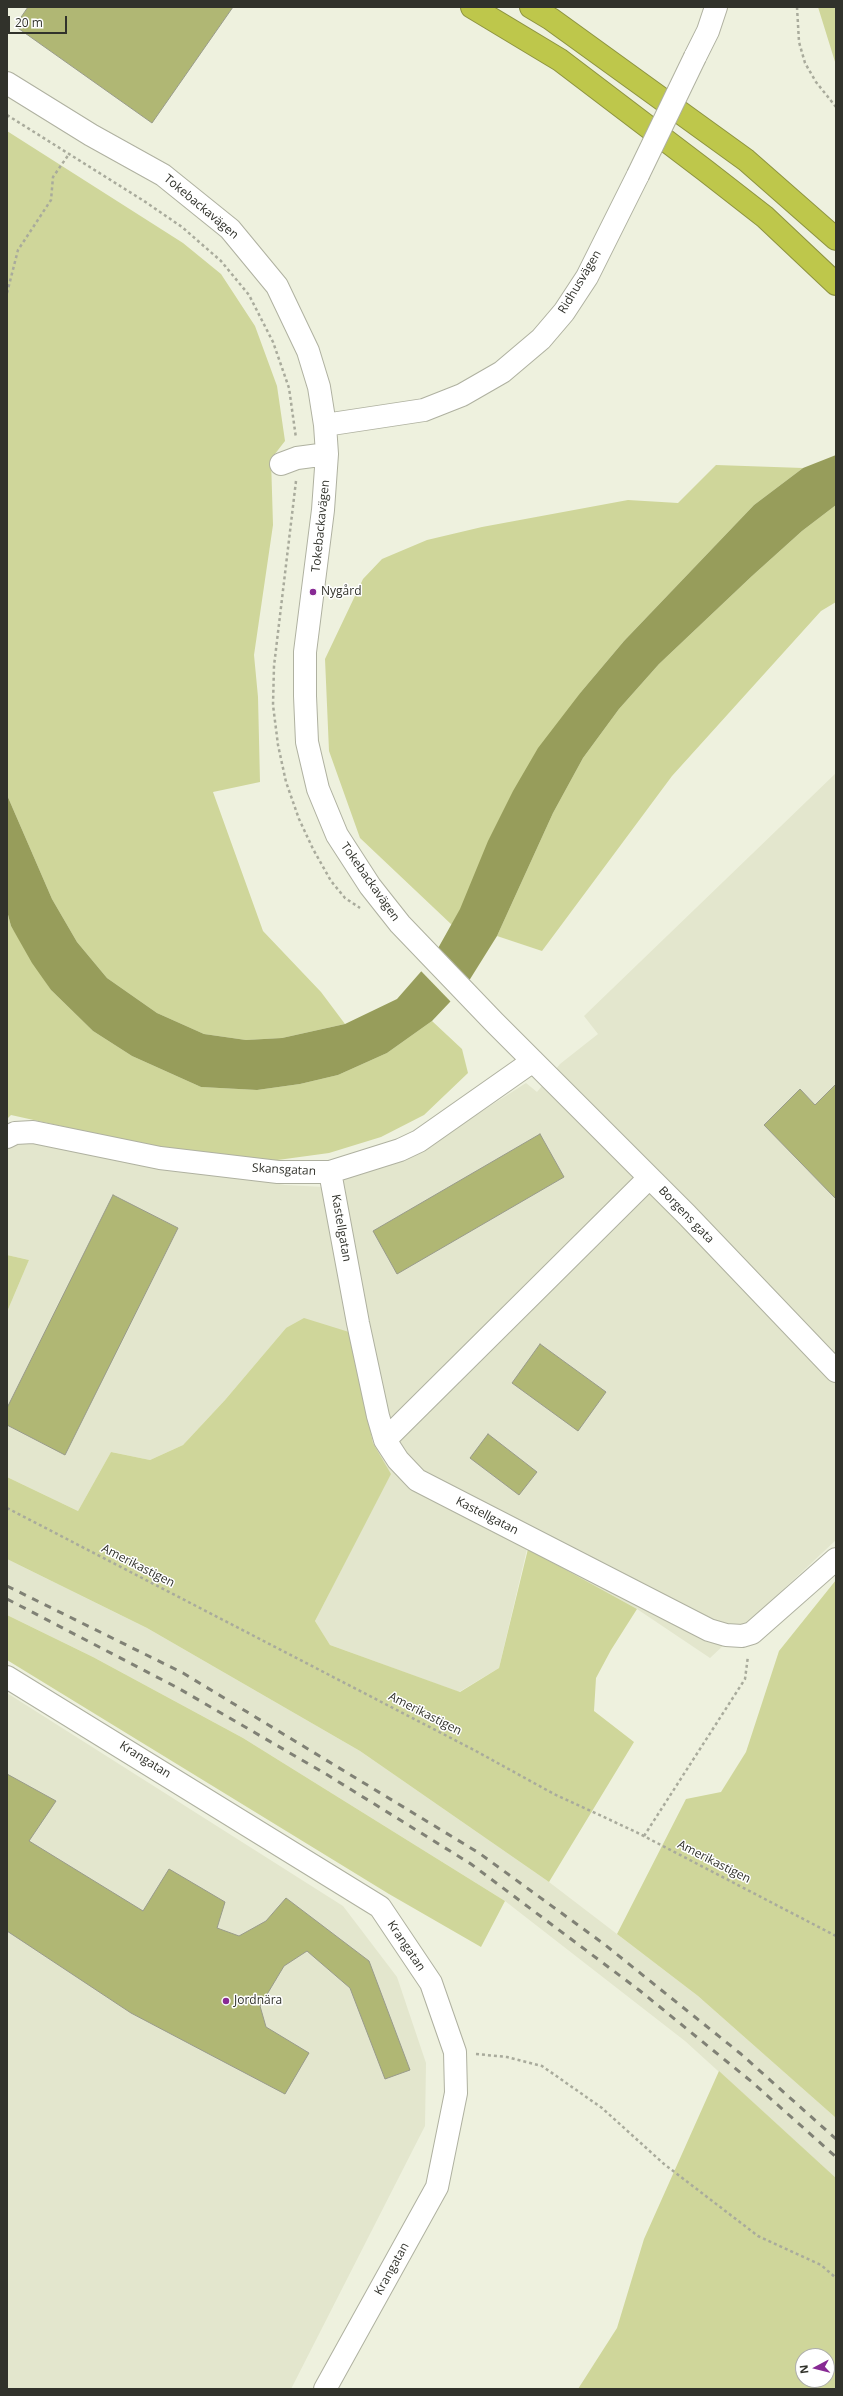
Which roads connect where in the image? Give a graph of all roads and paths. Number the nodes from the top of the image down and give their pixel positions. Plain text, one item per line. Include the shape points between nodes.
1 (472, 7) edge
2 (531, 7) edge
3 (716, 7) edge
4 (797, 7) edge
5 (7, 83) edge
6 (836, 107) edge
7 (7, 115) edge
8 (69, 154) junction
9 (836, 239) edge
10 (836, 284) edge
11 (7, 293) edge
12 (325, 426) junction
13 (327, 454) junction
14 (289, 461) joint
15 (533, 1061) junction
16 (7, 1137) edge
17 (330, 1172) junction
18 (649, 1178) junction
19 (836, 1371) edge
20 (385, 1440) junction
21 (7, 1508) edge
22 (836, 1560) edge
23 (752, 1633) junction
24 (7, 1677) edge
25 (644, 1836) junction
26 (836, 1936) edge
27 (455, 2052) junction
28 (836, 2278) edge
29 (325, 2389) edge

1 - 10 highway via 560,60 706,171 765,217
2 - 9 highway via 746,160
3 - 12 street, Ridhusvägen, bridge via 708,31 586,277 564,312 541,339 502,372 462,395 424,410
4 - 6 path via 799,42 805,63
5 - 12 street, Tokebackavägen via 163,176 230,228 277,286 308,351 319,387
7 - 8 path
8 - 11 path via 53,177 51,200 18,250
8 - 14 path via 182,226 221,262 249,295 273,342 289,388 296,425
12 - 13 street, Tokebackavägen
13 - 14 street
13 - 15 street, Tokebackavägen via 323,510 305,652 307,742 318,789 337,835 370,886 400,924
15 - 17 street, Skansgatan via 419,1141 400,1150
15 - 18 street, Borgens gata
16 - 17 street, Skansgatan via 33,1132 160,1158 278,1172
17 - 20 street, Kastellgatan via 369,1378
18 - 19 street, Borgens gata
18 - 20 street
20 - 23 street, Kastellgatan via 398,1460 417,1480 709,1630 726,1635 742,1636
21 - 25 path, Amerikastigen via 554,1794
22 - 23 street
23 - 25 path via 744,1679
24 - 27 street, Krangatan via 380,1907 431,1983
25 - 26 path, Amerikastigen
27 - 28 path via 508,2057 542,2066 602,2108 664,2164 758,2236 821,2265
27 - 29 street, Krangatan via 456,2093 437,2187

